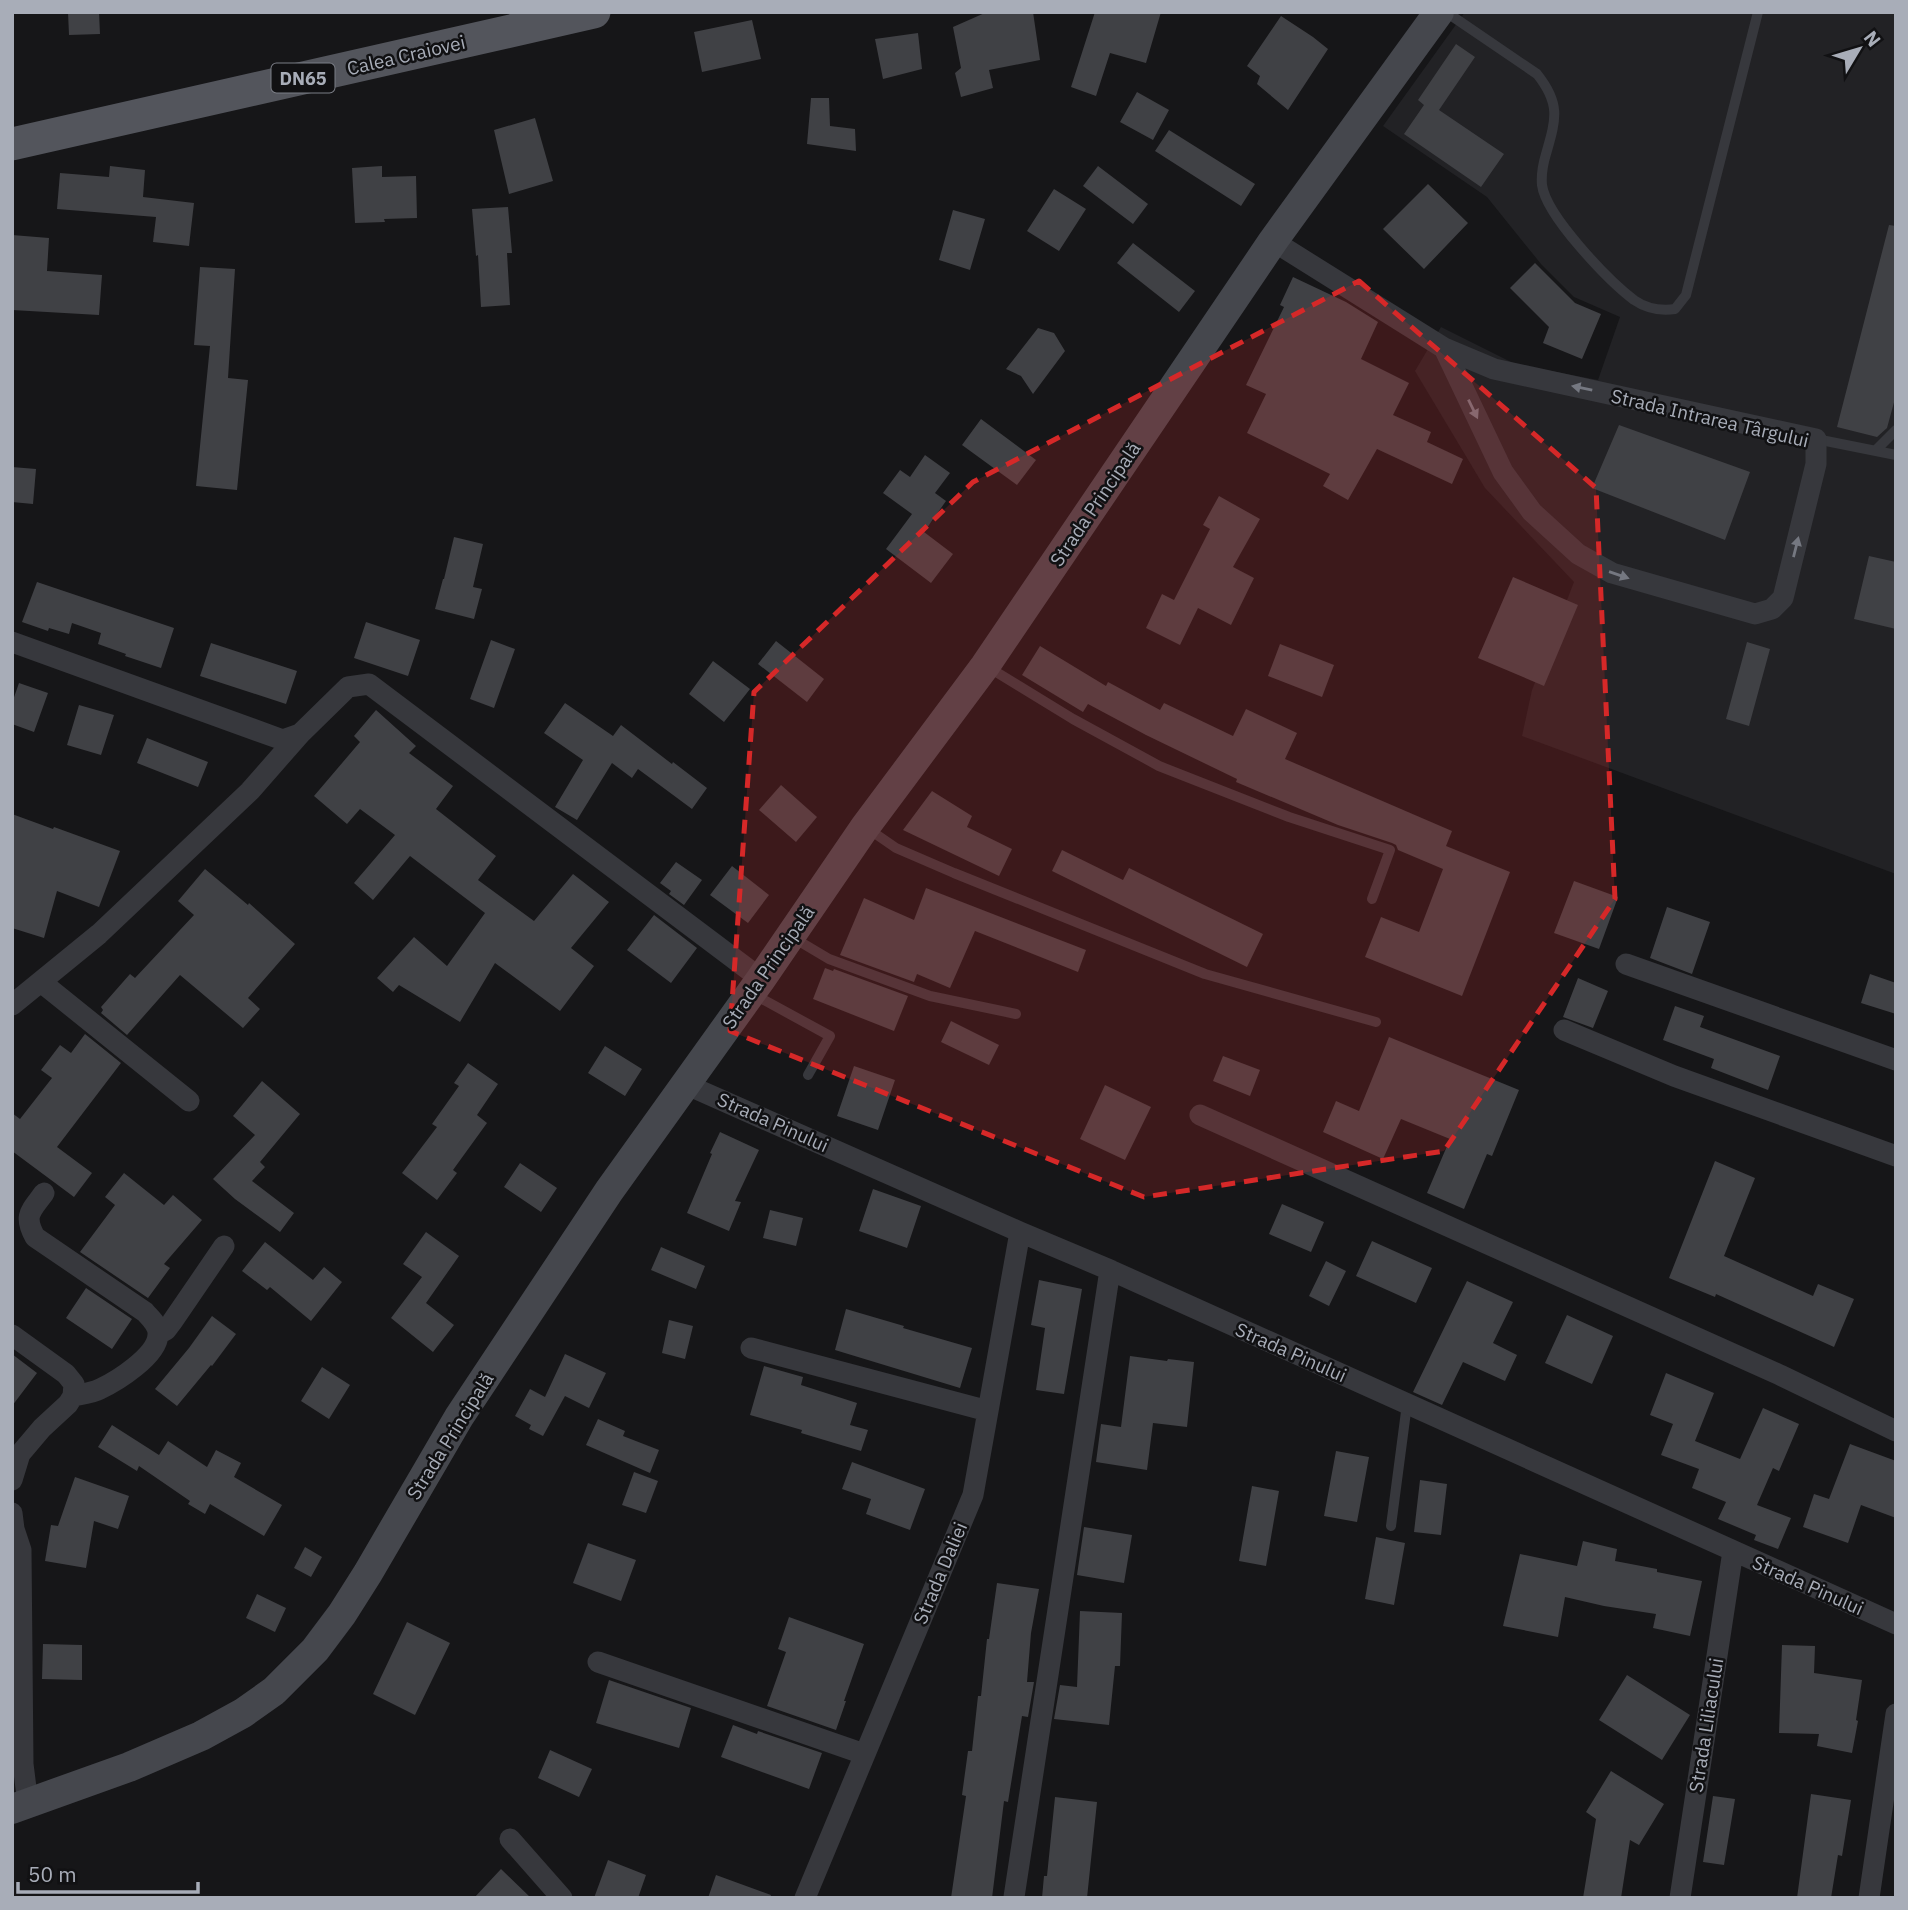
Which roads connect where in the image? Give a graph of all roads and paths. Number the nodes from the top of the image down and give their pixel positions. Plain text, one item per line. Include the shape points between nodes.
1 (594, 12) edge
2 (1439, 12) edge
3 (1446, 12) edge
4 (1758, 12) edge
5 (12, 144) edge
6 (1273, 241) junction
7 (1444, 348) junction
8 (1896, 430) edge
9 (1816, 439) junction
10 (1875, 451) junction
11 (1896, 455) edge
12 (12, 642) edge
13 (985, 666) junction
14 (300, 734) junction
15 (865, 827) junction
16 (1372, 899) dead end
17 (789, 936) junction
18 (1626, 964) dead end
19 (41, 982) junction
20 (756, 986) junction
21 (12, 1005) edge
22 (1016, 1014) dead end
23 (1376, 1023) dead end
24 (1564, 1030) dead end
25 (1896, 1060) edge
26 (808, 1075) dead end
27 (685, 1083) junction
28 (189, 1101) dead end
29 (1200, 1115) dead end
30 (1896, 1156) edge
31 (44, 1193) dead end
32 (1020, 1232) junction
33 (224, 1246) dead end
34 (1110, 1270) junction
35 (159, 1334) junction
36 (12, 1335) edge
37 (751, 1348) dead end
38 (73, 1396) junction
39 (1407, 1404) junction
40 (988, 1411) junction
41 (1896, 1431) edge
42 (12, 1480) edge
43 (13, 1523) edge
44 (1391, 1526) dead end
45 (1732, 1552) junction
46 (1896, 1624) edge
47 (598, 1661) dead end
48 (1896, 1714) edge
49 (864, 1754) junction
50 (20, 1807) edge
51 (510, 1839) dead end
52 (1014, 1897) edge
53 (562, 1898) edge
54 (804, 1898) edge
55 (1680, 1898) edge
56 (1869, 1898) edge

1 - 5 main road, Calea Craiovei / DN65
2 - 6 main road, Strada Principală
3 - 4 lane via 1537,74 1548,89 1555,110 1542,167 1548,204 1587,257 1636,301 1660,311 1675,309 1686,295
6 - 7 street, Strada Intrarea Târgului
6 - 13 main road, Strada Principală
9 -> 7 street, Strada Intrarea Târgului via 1494,369
7 -> 9 street, Strada Intrarea Târgului via 1503,472 1532,512 1578,554 1612,573 1755,614 1772,609 1783,598 1816,464
8 - 10 lane
9 - 10 lane
10 - 11 lane
12 - 14 street via 283,740
13 - 15 main road, Strada Principală
13 - 16 lane via 1159,766 1289,817 1391,850
14 - 19 street via 250,790 99,934
14 - 20 street via 348,687 369,684
15 - 17 main road, Strada Principală
15 - 23 lane via 896,848 1205,974
17 - 20 main road, Strada Principală
17 - 22 lane via 829,959 930,996
18 - 25 street
19 - 21 street
19 - 28 street
20 - 26 lane via 831,1036
20 - 27 main road, Strada Principală
24 - 30 street via 1674,1076
27 - 32 street, Strada Pinului
27 - 50 main road, Strada Principală via 458,1417 368,1573 315,1650 274,1691 201,1736
29 - 41 street
31 - 35 street via 30,1212 28,1224 35,1237 145,1312
32 - 34 street, Strada Pinului
32 - 40 street, Strada Daliei
33 - 35 street
34 - 39 street, Strada Pinului
34 - 52 street
35 - 38 street via 143,1360 121,1378 97,1391
36 - 38 street via 66,1374 74,1384
37 - 40 street
38 - 42 street via 20,1454
39 - 44 lane
39 - 45 street, Strada Pinului
40 - 49 street, Strada Daliei via 973,1495
43 - 50 street via 21,1550
45 - 46 street, Strada Pinului
45 - 55 street, Strada Liliacului
47 - 49 street
48 - 56 street
49 - 54 street, Strada Daliei
51 - 53 street

